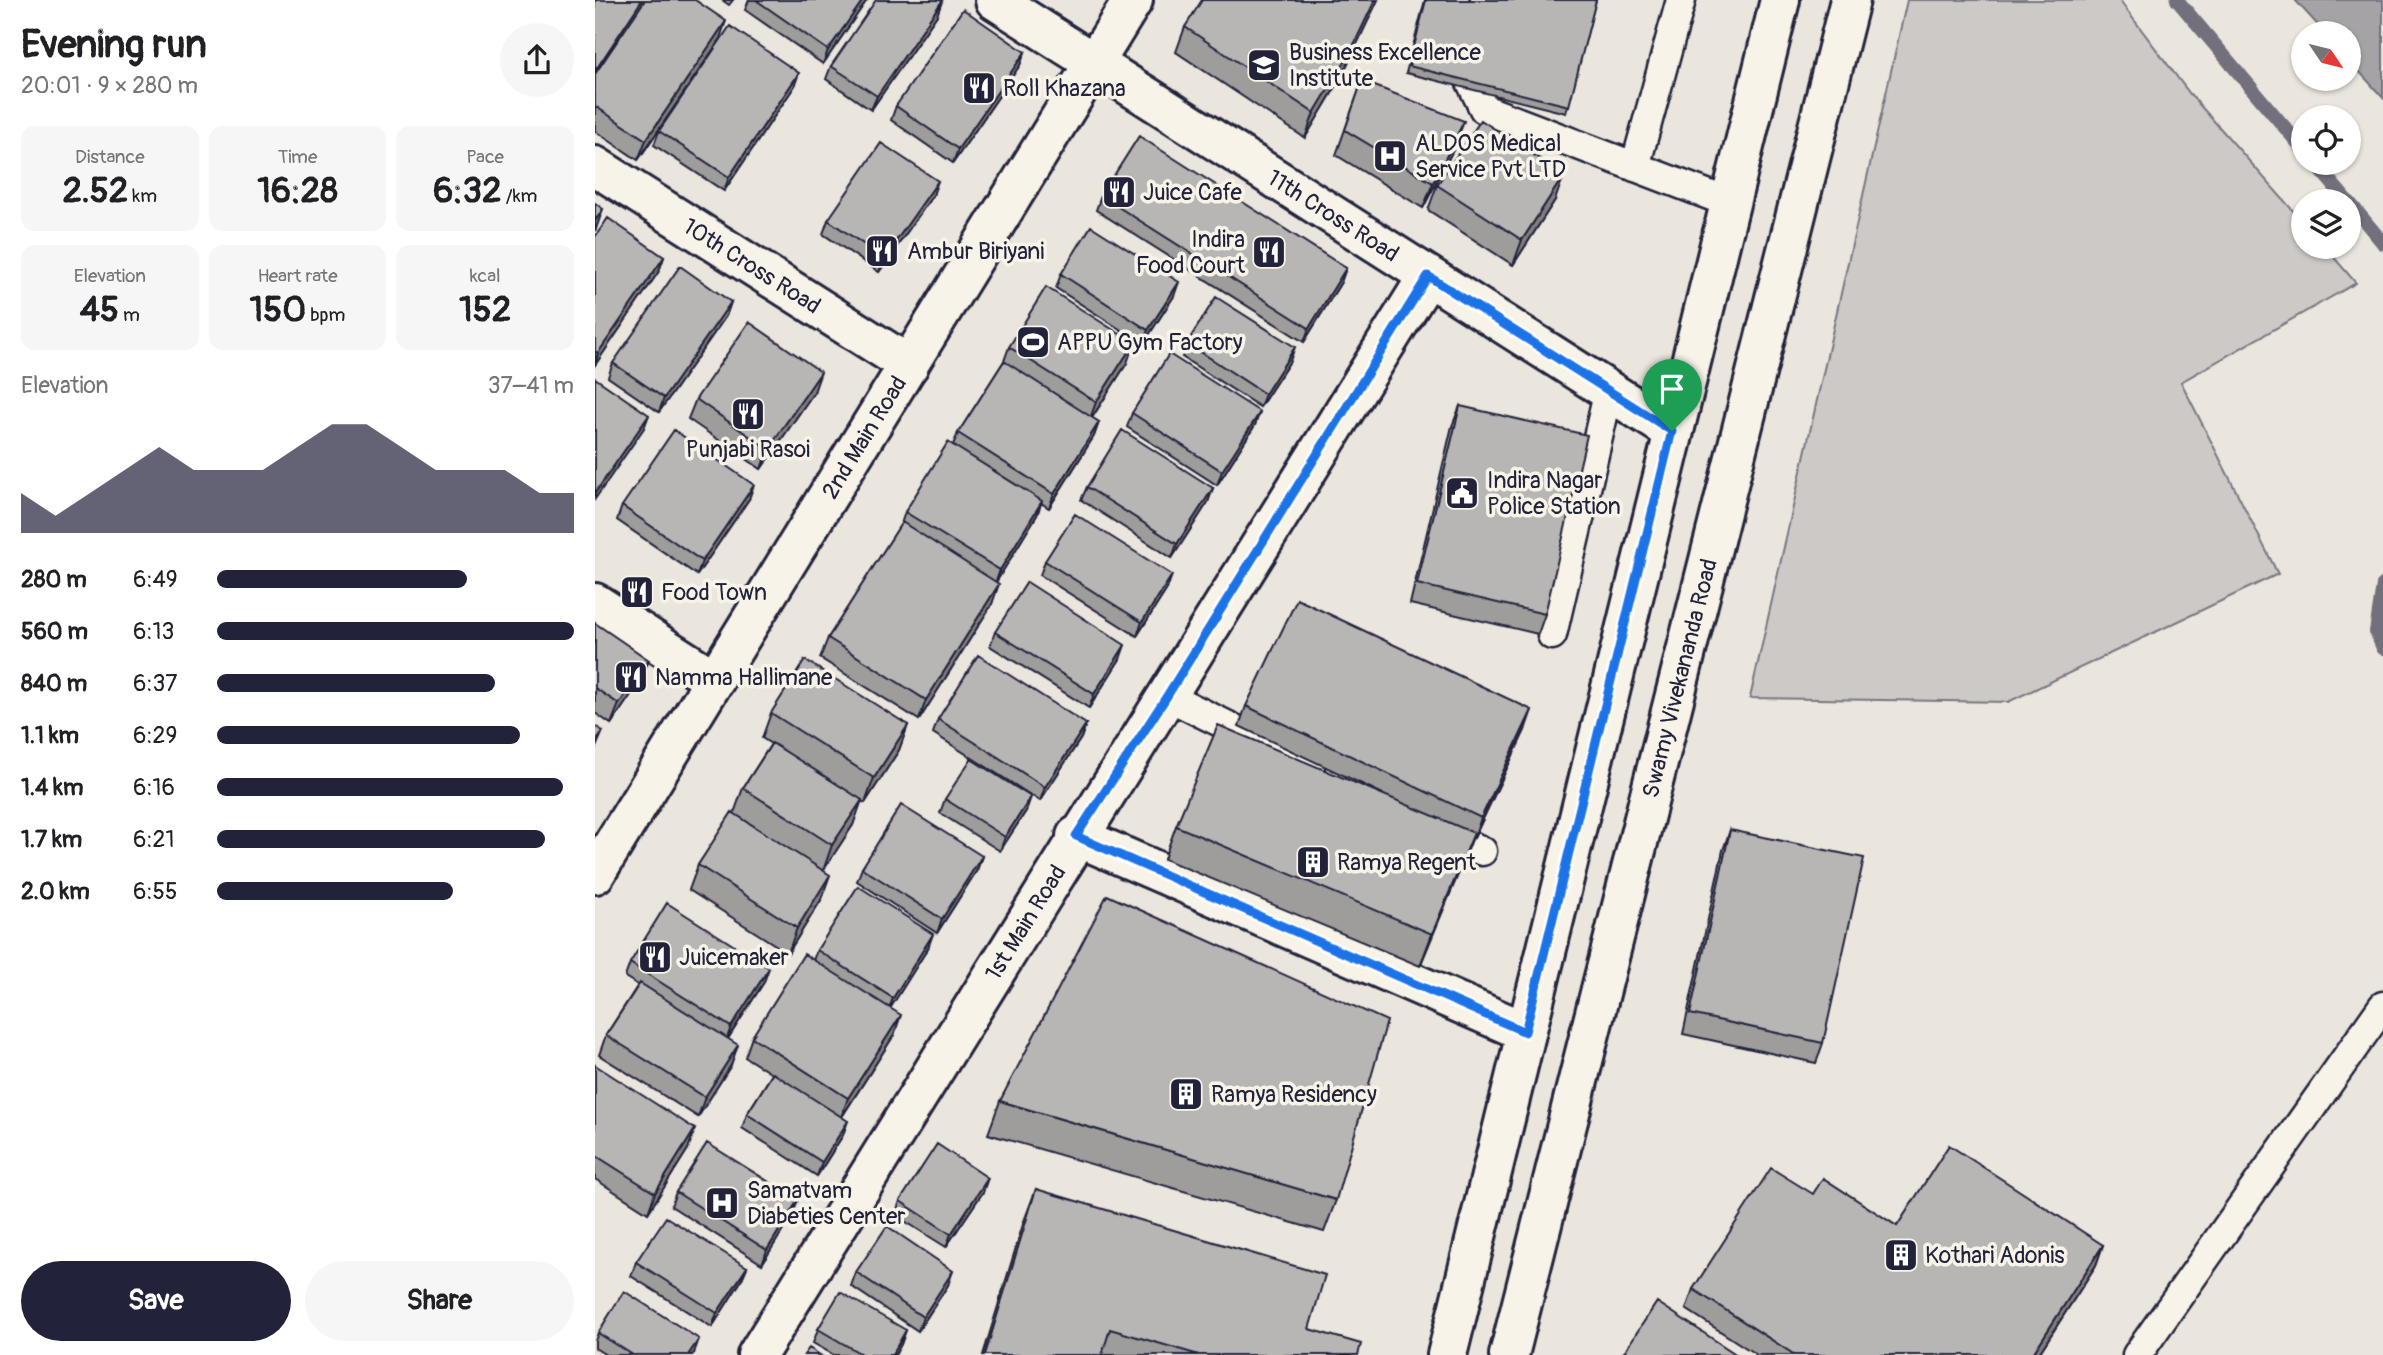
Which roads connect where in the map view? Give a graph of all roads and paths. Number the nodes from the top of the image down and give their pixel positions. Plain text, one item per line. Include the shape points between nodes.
1 (995, 0) edge
2 (1133, 0) edge
3 (1485, 0) edge
4 (1681, 0) edge
5 (1780, 0) edge
6 (1850, 0) edge
7 (1094, 64) junction
8 (595, 166) edge
9 (1635, 167) junction
10 (1730, 203) junction
11 (1428, 276) junction
12 (909, 365) junction
13 (1609, 390) junction
14 (1672, 431) junction
15 (595, 603) edge
16 (1552, 635) dead end
17 (715, 680) junction
18 (1167, 696) junction
19 (1335, 778) edge
20 (1408, 815) edge
21 (1076, 836) junction
22 (1482, 851) edge
23 (599, 858) edge
24 (2383, 1006) edge
25 (1525, 1032) junction
26 (757, 1355) edge
27 (1447, 1355) edge
28 (1509, 1355) edge
29 (2137, 1355) edge

1 - 7 street, 11th Cross Road
2 - 7 street, 2nd Main Road
3 - 9 lane via 1466,72 1484,109
4 - 9 lane
5 - 10 street
6 - 28 street, Swamy Vivekananda Road
7 - 11 street, 11th Cross Road
7 - 12 street, 2nd Main Road
8 - 12 street, 10th Cross Road
9 - 10 lane
10 - 14 street
11 - 13 street, 11th Cross Road
11 - 18 street, 1st Main Road
12 - 17 street, 2nd Main Road
13 - 14 street, 11th Cross Road
13 - 16 lane
14 - 25 street
15 - 17 street
17 - 23 street, 2nd Main Road
18 - 19 lane
18 - 21 street, 1st Main Road
20 - 22 lane
21 - 25 street
21 - 26 street, 1st Main Road
24 - 29 lane
25 - 27 street

